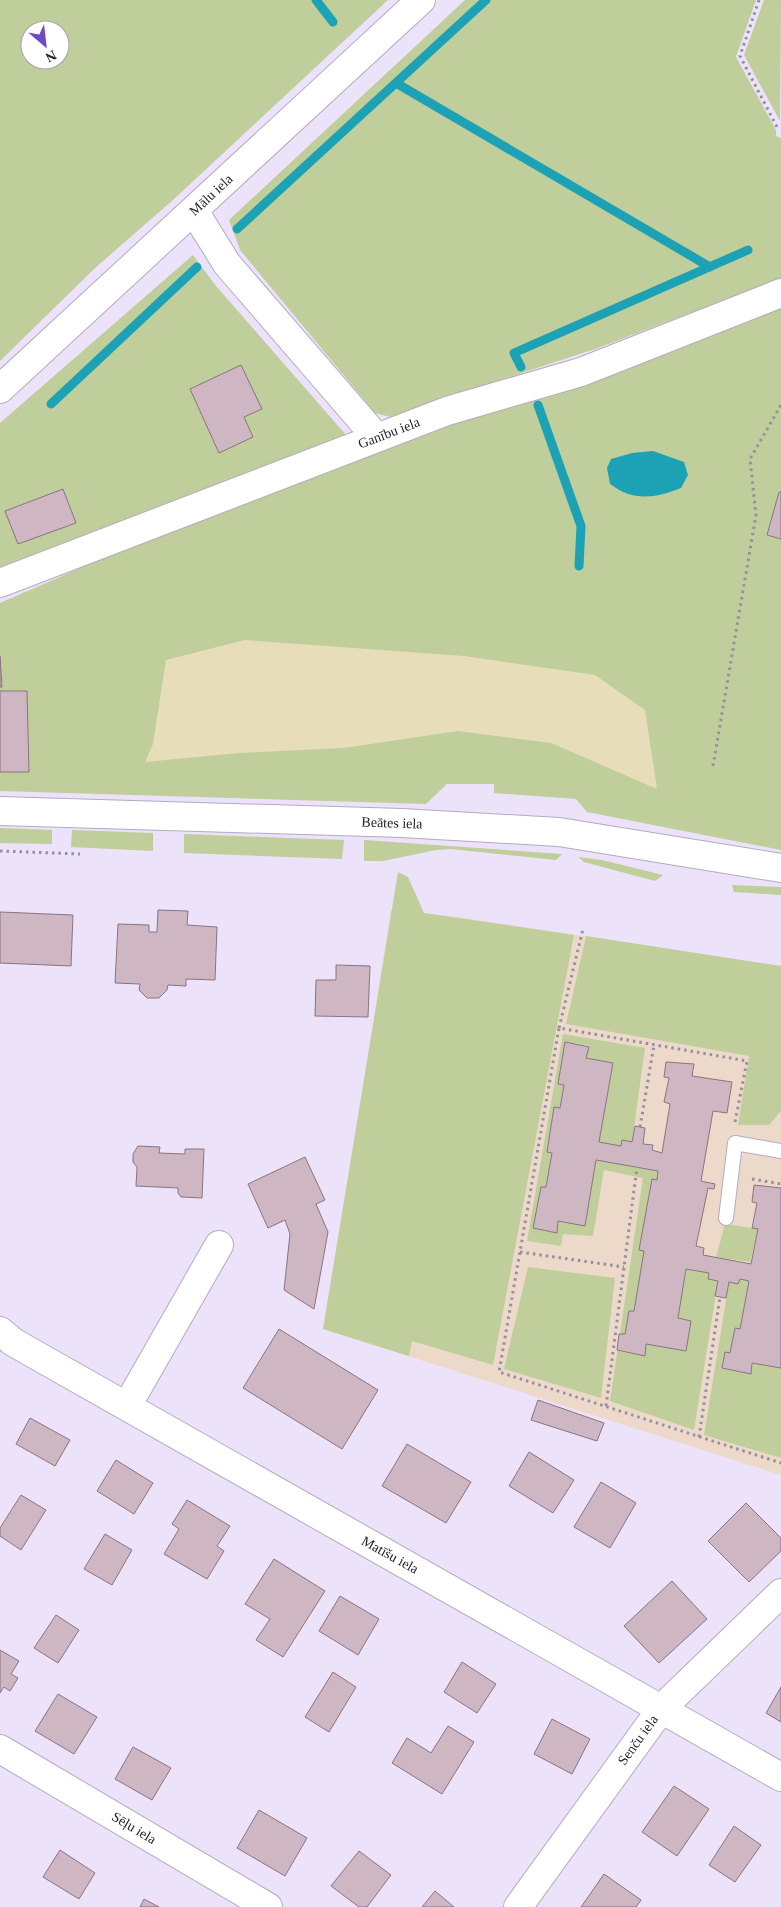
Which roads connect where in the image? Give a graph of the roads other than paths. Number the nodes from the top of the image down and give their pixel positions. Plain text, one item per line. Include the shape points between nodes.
1 (421, 0) edge
2 (194, 211) junction
3 (781, 293) edge
4 (0, 389) edge
5 (377, 438) junction
6 (0, 583) edge
7 (0, 810) edge
8 (781, 868) edge
9 (781, 1151) edge
10 (726, 1218) dead end
11 (218, 1245) dead end
12 (0, 1331) edge
13 (127, 1406) junction
14 (781, 1593) edge
15 (662, 1708) junction
16 (0, 1748) edge
17 (781, 1777) edge
18 (268, 1907) edge
19 (518, 1907) edge

1 - 2 street, Mālu iela
2 - 4 street, Mālu iela
2 - 5 street via 227,264
3 - 5 street, Ganību iela via 581,372 447,410
5 - 6 street, Ganību iela
7 - 8 street, Beātes iela via 402,823 559,832
9 - 10 lane via 735,1142
11 - 13 street
12 - 13 street, Matīšu iela via 13,1342
13 - 15 street, Matīšu iela
14 - 15 street, Senču iela
15 - 17 street, Matīšu iela
15 - 19 street, Senču iela
16 - 18 street, Sēļu iela

